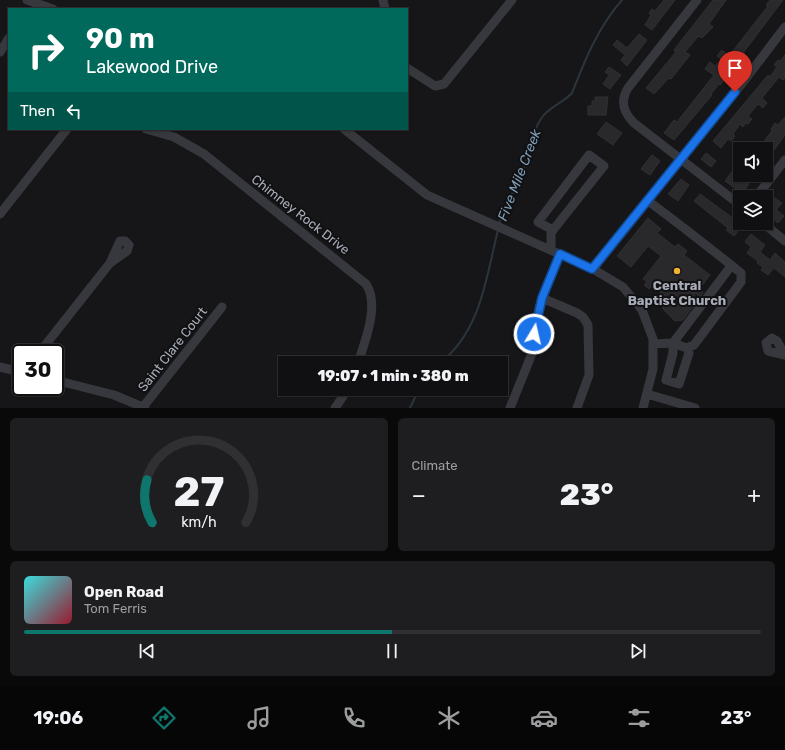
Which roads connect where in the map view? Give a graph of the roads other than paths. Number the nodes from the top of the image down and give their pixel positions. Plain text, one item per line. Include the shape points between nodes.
1 (512, 0) edge
2 (697, 0) edge
3 (27, 4) edge
4 (48, 8) edge
5 (785, 27) edge
6 (8, 40) edge
7 (0, 52) edge
8 (408, 69) edge
9 (66, 130) edge
10 (149, 130) edge
11 (345, 130) edge
12 (680, 159) junction
13 (785, 160) edge
14 (761, 190) edge
15 (647, 200) junction
16 (733, 200) edge
17 (0, 214) edge
18 (553, 230) junction
19 (772, 230) edge
20 (785, 240) edge
21 (551, 250) junction
22 (560, 254) junction
23 (110, 263) dead end
24 (731, 266) junction
25 (592, 269) junction
26 (542, 298) junction
27 (222, 307) dead end
28 (46, 344) edge
29 (653, 344) junction
30 (674, 344) junction
31 (687, 348) junction
32 (360, 356) edge
33 (0, 367) edge
34 (12, 370) edge
35 (64, 382) edge
36 (647, 394) junction
37 (343, 396) edge
38 (144, 408) edge
39 (334, 408) edge
40 (510, 408) edge
41 (577, 408) edge
42 (643, 408) edge
43 (695, 408) edge

1 - 8 street via 444,84 434,86
2 - 12 street via 628,88 623,99 628,117
3 - 4 street
5 - 12 street
6 - 7 street
9 - 17 street
10 - 32 street, Chimney Rock Drive via 174,138 204,154 361,279 371,293 372,308
11 - 21 street via 427,195
12 - 15 street
12 - 16 street
13 - 14 street
15 - 24 street
15 - 25 street
18 - 18 street via 604,166 589,155 538,222
18 - 21 street via 550,234
19 - 20 street
21 - 22 street
22 - 25 street
22 - 26 street
23 - 28 street
24 - 30 street
24 - 31 street via 741,273 741,282 694,345
25 - 29 street via 617,282 630,294 645,315
26 - 40 street via 531,356
26 - 41 street via 577,313 588,325 589,375
27 - 38 street, Saint Clare Court
29 - 30 street
29 - 36 street via 653,369
30 - 31 street
30 - 31 street via 666,380 670,382 679,384 689,353
33 - 34 street
35 - 38 street via 114,395
36 - 42 street
36 - 43 street
37 - 39 street

